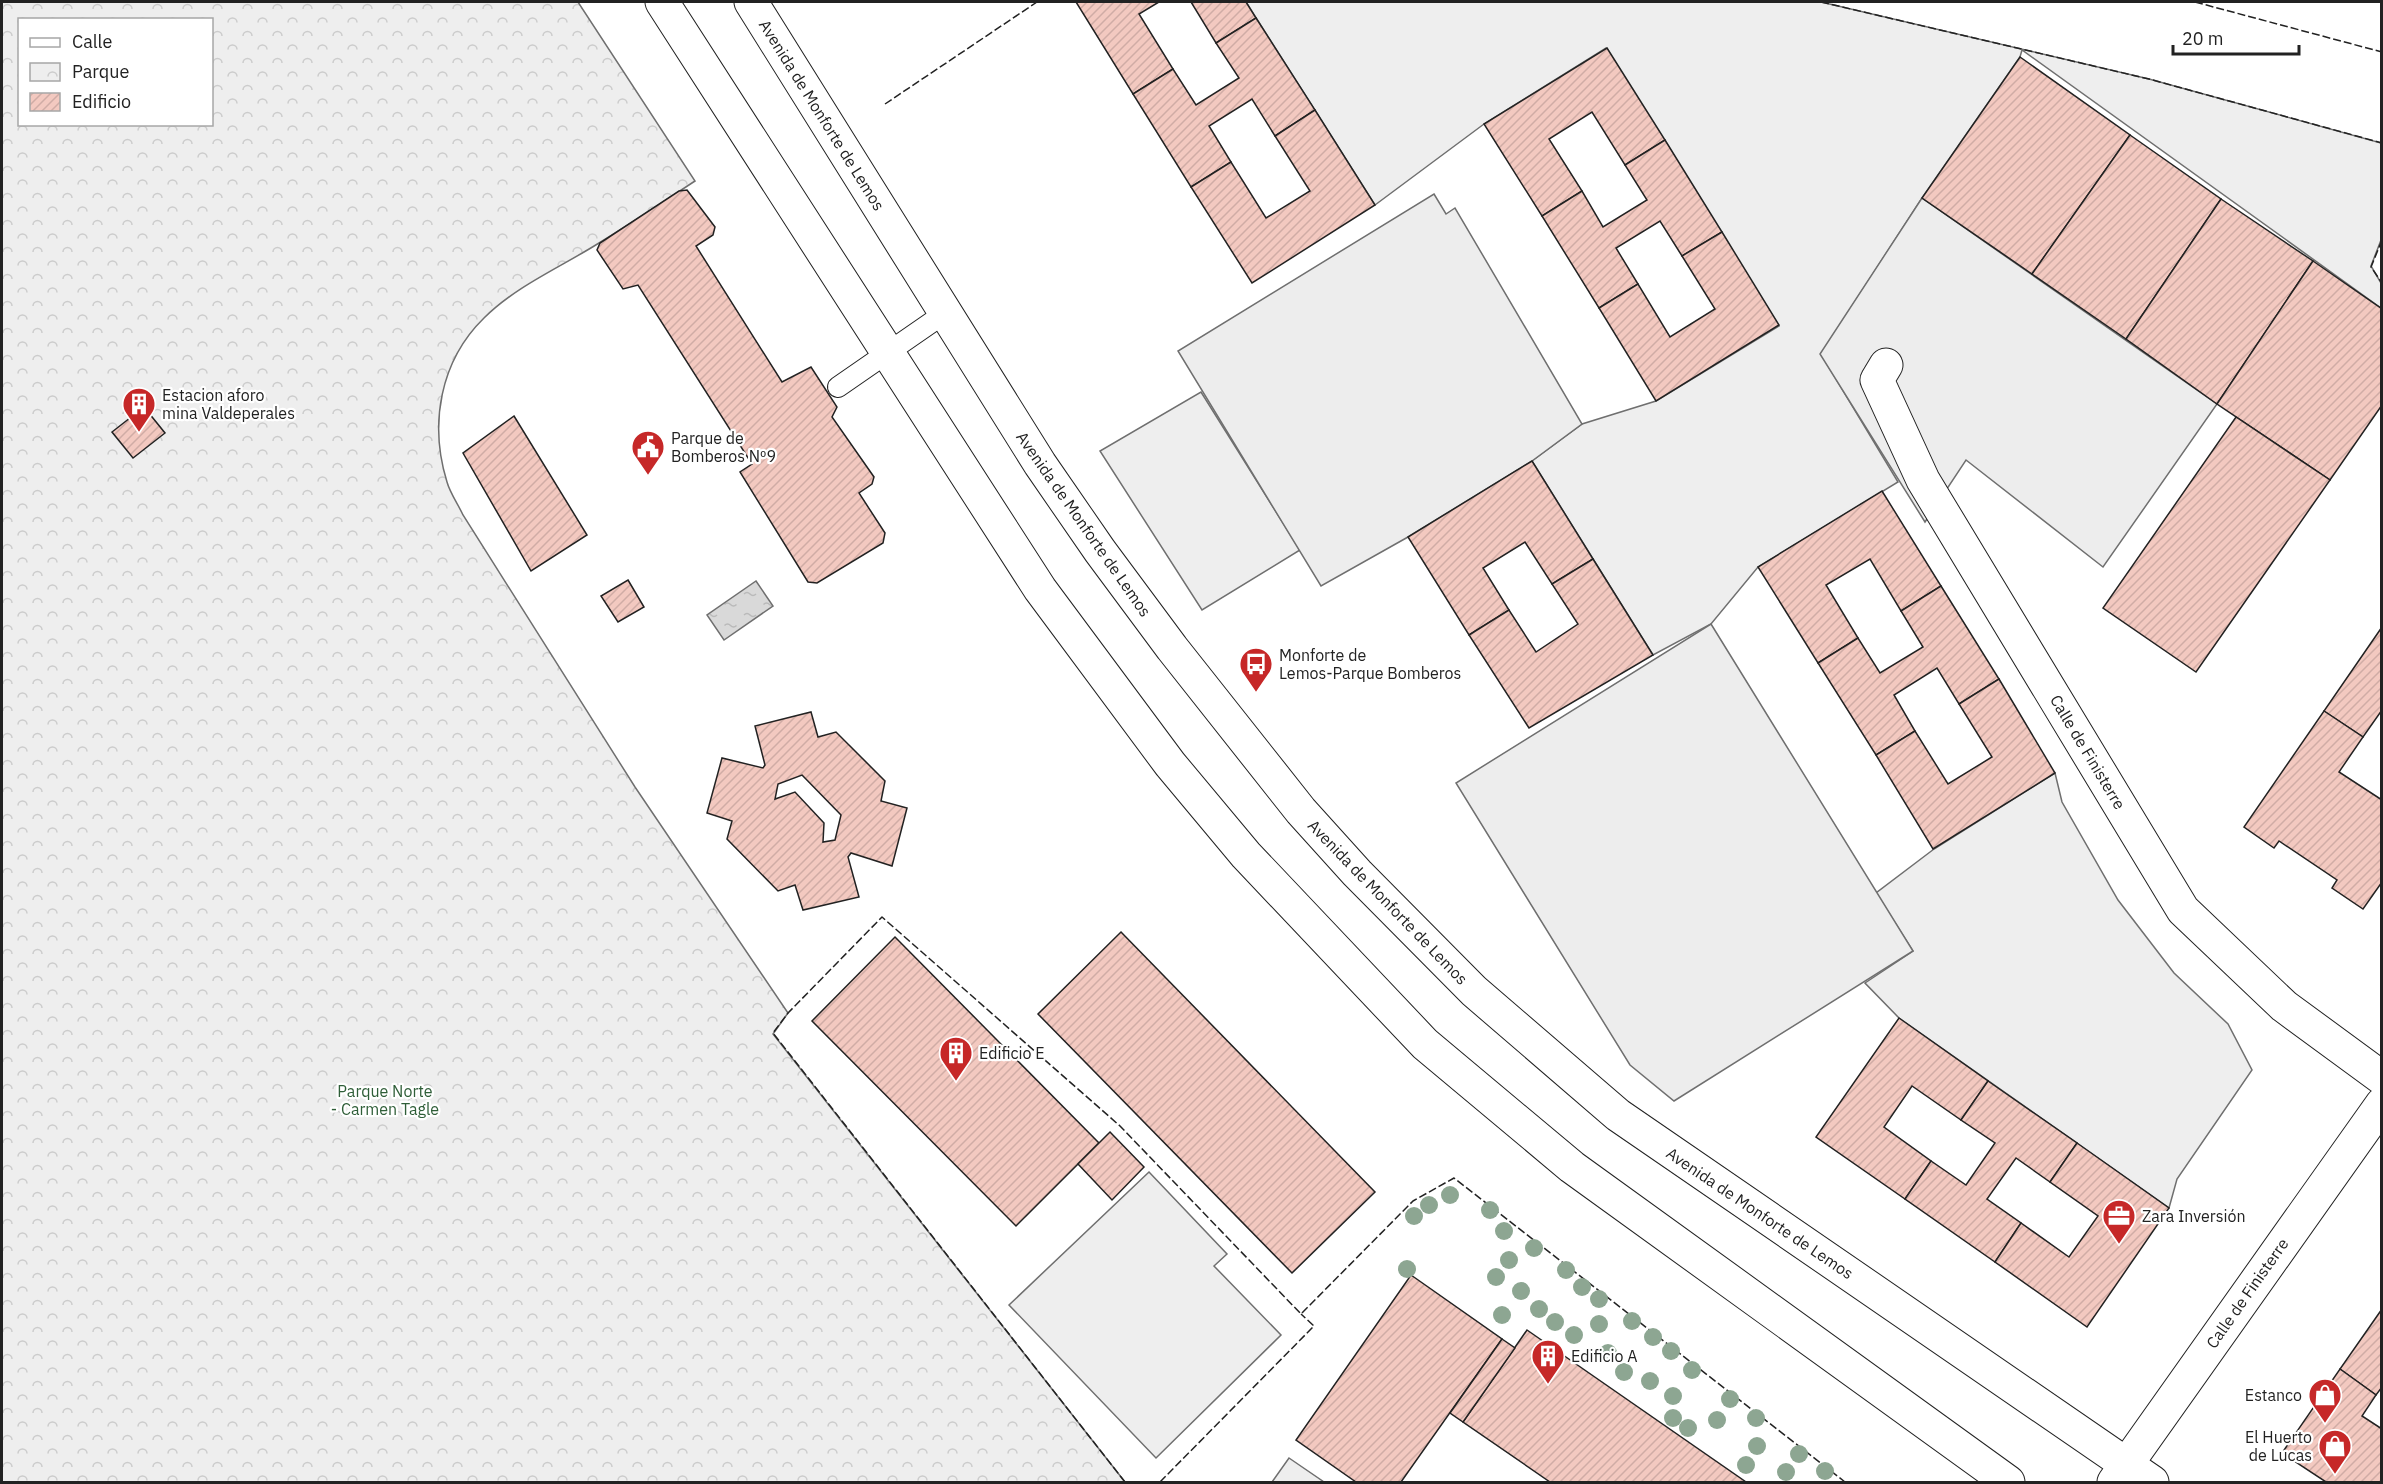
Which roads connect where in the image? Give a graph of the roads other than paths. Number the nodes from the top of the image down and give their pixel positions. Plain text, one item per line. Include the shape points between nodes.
1 (662, 2) edge
2 (751, 2) edge
3 (945, 313) junction
4 (889, 353) junction
5 (1886, 365) dead end
6 (838, 387) dead end
7 (2382, 1078) edge
8 (2382, 1104) edge
9 (2130, 1476) edge
10 (2008, 1482) edge

1 - 4 street
2 - 3 street, Avenida de Monforte de Lemos
3 - 4 lane
3 - 9 street, Avenida de Monforte de Lemos via 1040,464 1172,648 1318,831 1474,991 1618,1115
4 - 6 lane
4 - 10 street via 1040,590 1170,764 1246,855 1425,1044 1572,1167
5 - 7 street, Calle de Finisterre via 1878,380 1923,480 2183,910 2284,1006
8 - 9 street, Calle de Finisterre

